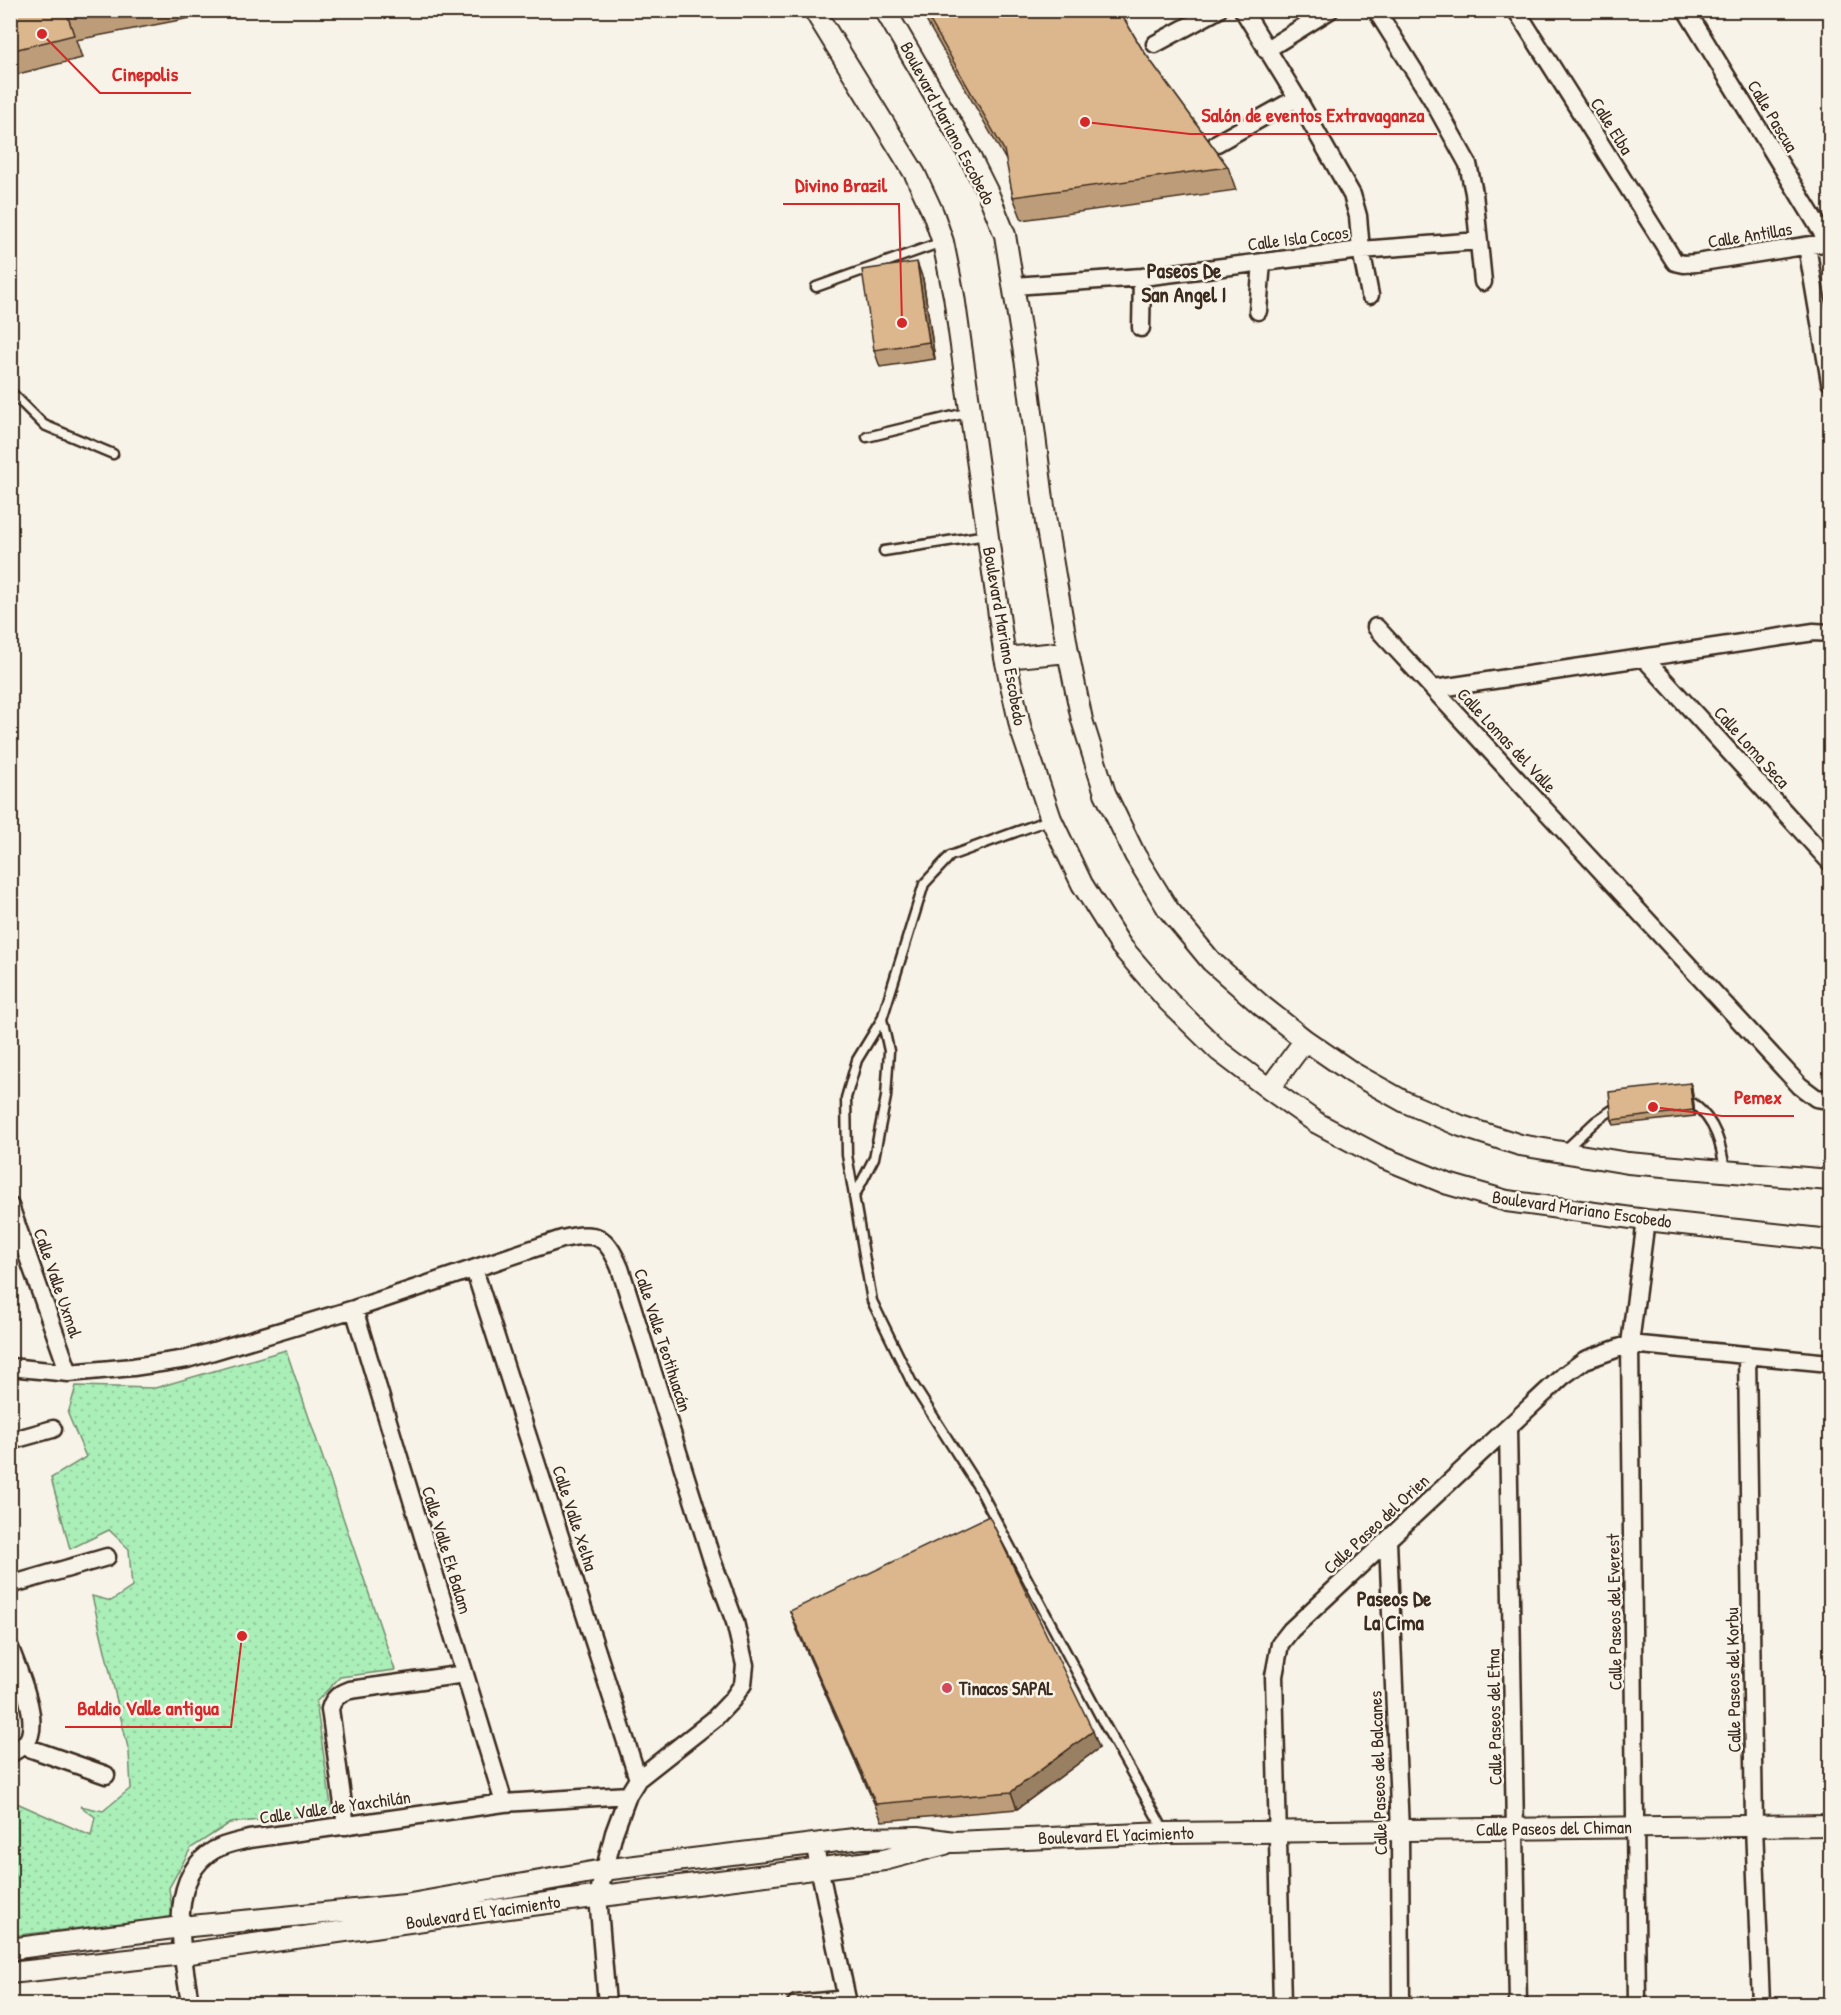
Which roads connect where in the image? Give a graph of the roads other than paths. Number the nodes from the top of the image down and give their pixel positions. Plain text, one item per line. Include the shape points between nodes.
1 (814, 10) edge
2 (885, 10) edge
3 (1218, 10) edge
4 (1243, 10) edge
5 (1330, 10) edge
6 (1376, 10) edge
7 (1516, 10) edge
8 (1686, 10) edge
9 (1155, 44) dead end
10 (1266, 50) junction
11 (1297, 98) junction
12 (1217, 143) dead end
13 (1479, 241) junction
14 (943, 242) junction
15 (1829, 242) edge
16 (1807, 246) junction
17 (1361, 250) junction
18 (1262, 262) junction
19 (1676, 262) joint
20 (1142, 277) junction
21 (1482, 282) dead end
22 (1014, 286) junction
23 (816, 287) dead end
24 (1370, 295) dead end
25 (1258, 311) dead end
26 (1141, 328) dead end
27 (1830, 382) edge
28 (10, 391) edge
29 (970, 412) junction
30 (867, 437) dead end
31 (113, 454) dead end
32 (987, 535) junction
33 (884, 551) dead end
34 (1376, 627) dead end
35 (1830, 633) edge
36 (1068, 652) junction
37 (1005, 657) junction
38 (1644, 658) junction
39 (1434, 689) junction
40 (1051, 819) junction
41 (1830, 862) edge
42 (882, 1019) junction
43 (1305, 1040) junction
44 (1269, 1089) junction
45 (1830, 1100) edge
46 (1694, 1104) edge
47 (1612, 1110) edge
48 (1563, 1152) junction
49 (1725, 1171) junction
50 (1830, 1180) edge
51 (854, 1197) junction
52 (10, 1206) edge
53 (1646, 1220) junction
54 (1830, 1240) edge
55 (474, 1269) junction
56 (354, 1309) junction
57 (1630, 1344) junction
58 (1747, 1355) junction
59 (1830, 1363) edge
60 (10, 1367) edge
61 (69, 1373) junction
62 (1508, 1428) junction
63 (53, 1429) dead end
64 (10, 1442) edge
65 (1388, 1541) junction
66 (107, 1557) dead end
67 (10, 1585) edge
68 (10, 1648) edge
69 (465, 1674) junction
70 (16, 1750) edge
71 (106, 1775) dead end
72 (638, 1779) junction
73 (628, 1795) junction
74 (504, 1803) junction
75 (1830, 1825) edge
76 (346, 1826) junction
77 (1754, 1826) junction
78 (1636, 1827) junction
79 (1516, 1828) junction
80 (1400, 1831) junction
81 (1278, 1832) junction
82 (1165, 1833) junction
83 (954, 1842) junction
84 (814, 1843) junction
85 (819, 1869) junction
86 (603, 1870) junction
87 (597, 1896) junction
88 (181, 1927) junction
89 (10, 1949) edge
90 (183, 1954) junction
91 (10, 1973) edge
92 (847, 2002) edge
93 (190, 2004) edge
94 (607, 2004) edge
95 (796, 2004) edge
96 (1282, 2004) edge
97 (1401, 2004) edge
98 (1518, 2004) edge
99 (1637, 2004) edge
100 (1761, 2004) edge

1 - 14 street, Boulevard Mariano Escobedo via 915,174
2 - 22 street, Boulevard Mariano Escobedo via 936,94 988,193 1005,236
3 - 9 street
4 - 10 street
5 - 10 street
6 - 13 street via 1468,164
7 - 19 street, Calle Elba
8 - 15 street, Calle Pascua
10 - 11 street
11 - 12 street
11 - 17 street via 1352,195
13 - 17 street, Calle Isla Cocos
13 - 21 street
14 - 23 lane
14 - 29 street, Boulevard Mariano Escobedo
15 - 16 street, Calle Antillas
16 - 19 street, Calle Antillas via 1696,263
16 - 27 street
17 - 18 street, Calle Isla Cocos
17 - 24 street
18 - 20 street, Calle Isla Cocos
18 - 25 street
20 - 22 street, Calle Isla Cocos
20 - 26 street
22 - 36 street, Boulevard Mariano Escobedo
28 - 31 lane via 44,425
29 - 30 lane
29 - 32 street, Boulevard Mariano Escobedo
32 - 33 lane
32 - 37 street, Boulevard Mariano Escobedo
34 - 39 street
35 - 38 street, Calle Lomas del Valle via 1814,632
36 - 37 street
36 - 43 street, Boulevard Mariano Escobedo via 1082,720 1105,793 1135,855 1168,909 1211,961
37 - 40 street, Boulevard Mariano Escobedo via 1021,730
38 - 39 street, Calle Lomas del Valle
38 - 41 street, Calle Loma Seca
39 - 45 street, Calle Lomas del Valle via 1800,1086 1816,1098
40 - 42 lane via 950,856 924,884
40 - 44 street, Boulevard Mariano Escobedo via 1082,884 1121,946 1168,1001 1219,1051
42 - 51 lane via 889,1051 886,1097 874,1158
42 - 51 lane via 857,1060 846,1098 847,1155
43 - 44 street
43 - 48 street, Boulevard Mariano Escobedo via 1405,1102 1520,1145
44 - 53 street, Boulevard Mariano Escobedo via 1317,1123 1381,1157 1448,1184 1507,1201
46 - 49 lane via 1717,1133
47 - 48 lane
48 - 49 street, Boulevard Mariano Escobedo via 1628,1163
49 - 50 street, Boulevard Mariano Escobedo
51 - 82 lane via 872,1301 912,1383 980,1490
52 - 61 street, Calle Valle Uxmal
53 - 54 street, Boulevard Mariano Escobedo
53 - 57 street, Calle Paseos del Everest
55 - 56 street, Calle Valle Teotihuacán
55 - 72 street, Calle Valle Xelha
55 - 72 street, Calle Valle Teotihuacán via 578,1235 600,1238 609,1245 620,1268 735,1622 745,1665 743,1684 712,1720
56 - 61 street, Calle Valle Teotihuacán via 187,1359
56 - 69 street, Calle Valle Ek Balam
57 - 58 street, Calle Paseo del Orien
57 - 62 street, Calle Paseo del Orien via 1585,1360
57 - 78 street, Calle Paseos del Everest
58 - 59 street, Calle Paseo del Orien
58 - 77 street, Calle Paseos del Korbu
60 - 61 street, Calle Valle Teotihuacán
62 - 65 street, Calle Paseo del Orien
62 - 79 street, Calle Paseos del Etna
63 - 64 street
65 - 80 street, Calle Paseos del Balcanes
65 - 81 street, Calle Paseo del Orien via 1310,1611 1280,1644 1274,1676
66 - 67 street
68 - 70 street via 31,1721 30,1736
69 - 74 street, Calle Valle Ek Balam
69 - 76 street via 350,1690 333,1700 330,1709
70 - 71 street
72 - 73 street, Calle Valle Teotihuacán
73 - 74 street, Calle Valle de Yaxchilán
73 - 86 street, Calle Valle Teotihuacán
74 - 76 street, Calle Valle de Yaxchilán
75 - 77 street, Calle Paseos del Chiman
76 - 88 street, Calle Valle de Yaxchilán via 249,1839 212,1851 187,1881 182,1896
77 - 78 street, Calle Paseos del Chiman
77 - 100 street, Calle Paseos del Korbu
78 - 79 street, Calle Paseos del Chiman
78 - 99 street, Calle Paseos del Everest
79 - 80 street, Calle Paseos del Chiman
79 - 98 street, Calle Paseos del Etna
80 - 81 street, Calle Paseos del Chiman
80 - 97 street, Calle Paseos del Balcanes
81 - 82 street, Boulevard El Yacimiento
81 - 96 street, Calle Paseo del Orien
82 - 83 street, Boulevard El Yacimiento
83 - 84 street, Boulevard El Yacimiento via 893,1837
83 - 85 street, Boulevard El Yacimiento via 884,1860
84 - 85 street
84 - 86 street, Boulevard El Yacimiento
85 - 87 street, Boulevard El Yacimiento
85 - 92 street
86 - 87 street, Calle Valle Teotihuacán
86 - 88 street, Boulevard El Yacimiento via 405,1905
87 - 90 street, Boulevard El Yacimiento
87 - 94 street, Calle Valle Teotihuacán
88 - 89 street, Boulevard El Yacimiento
88 - 90 street, Calle Valle de Yaxchilán
90 - 91 street, Boulevard El Yacimiento
90 - 93 street, Calle Valle de Yaxchilán
92 - 95 street

